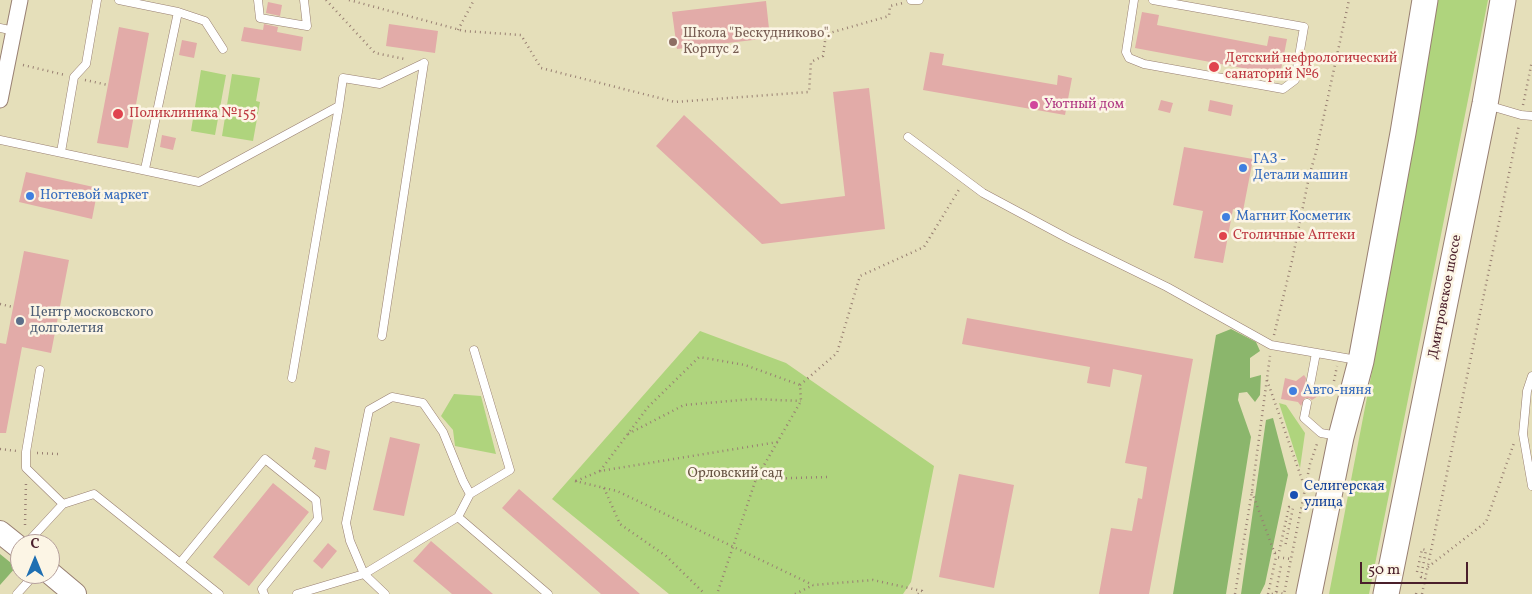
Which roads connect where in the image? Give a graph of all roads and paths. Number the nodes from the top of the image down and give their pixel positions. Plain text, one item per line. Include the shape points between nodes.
1 (20, 0) edge
2 (97, 0) edge
3 (119, 0) edge
4 (258, 0) edge
5 (304, 0) edge
6 (326, 0) edge
7 (349, 0) edge
8 (474, 0) edge
9 (914, 0) edge
10 (1134, 0) edge
11 (1153, 0) edge
12 (1349, 0) edge
13 (1425, 0) edge
14 (1503, 0) edge
15 (178, 12) junction
16 (7, 29) edge
17 (458, 30) junction
18 (223, 49) dead end
19 (1532, 60) edge
20 (424, 63) junction
21 (0, 100) edge
22 (1485, 104) junction
23 (339, 106) junction
24 (1521, 115) junction
25 (1532, 116) edge
26 (908, 137) dead end
27 (0, 140) edge
28 (60, 152) junction
29 (145, 169) junction
30 (965, 180) junction
31 (0, 304) edge
32 (13, 307) dead end
33 (382, 336) dead end
34 (1271, 345) junction
35 (474, 350) dead end
36 (1316, 353) junction
37 (1361, 361) junction
38 (40, 370) dead end
39 (1532, 376) edge
40 (292, 378) dead end
41 (1266, 378) junction
42 (800, 385) junction
43 (1310, 385) dead end
44 (801, 401) junction
45 (1307, 403) dead end
46 (1523, 434) junction
47 (627, 435) junction
48 (1341, 437) junction
49 (778, 442) junction
50 (0, 449) edge
51 (26, 452) junction
52 (58, 454) dead end
53 (26, 468) junction
54 (600, 471) junction
55 (828, 477) dead end
56 (756, 479) junction
57 (1532, 486) edge
58 (604, 488) junction
59 (1252, 491) junction
60 (470, 494) junction
61 (62, 504) junction
62 (458, 516) junction
63 (25, 525) dead end
64 (0, 532) edge
65 (35, 534) edge
66 (10, 540) edge
67 (732, 546) junction
68 (1285, 547) dead end
69 (1276, 555) junction
70 (1291, 560) junction
71 (180, 563) junction
72 (1281, 566) dead end
73 (1428, 567) junction
74 (1418, 572) dead end
75 (364, 574) junction
76 (1426, 578) junction
77 (60, 581) edge
78 (1418, 582) dead end
79 (26, 584) edge
80 (1424, 584) junction
81 (813, 586) junction
82 (1308, 589) edge
83 (923, 593) edge
84 (1272, 593) edge
85 (17, 594) edge
86 (75, 594) edge
87 (219, 594) edge
88 (264, 594) edge
89 (297, 594) edge
90 (385, 594) edge
91 (548, 594) edge
92 (705, 594) edge
93 (716, 594) edge
94 (794, 594) edge
95 (918, 594) edge
96 (1235, 594) edge
97 (1386, 594) edge
98 (1422, 594) edge

1 - 16 street
2 - 28 lane via 86,64 74,77
3 - 15 lane
4 - 5 lane via 260,18 308,26
6 - 20 path via 375,54
7 - 17 path
8 - 17 path
9 - 17 path via 890,6 889,16 826,34 823,56 811,62 810,92 675,102 542,68 521,35
10 - 11 lane via 1126,52 1129,58 1144,64 1283,89 1295,80 1304,27
12 - 34 path
13 - 37 main road
14 - 22 main road, Дмитровское шоссе
15 - 18 lane via 205,20
15 - 29 lane
16 - 21 street
19 - 24 path
20 - 23 lane via 380,84 342,78
20 - 33 lane
22 - 24 lane
22 - 97 main road, Дмитровское шоссе
23 - 29 lane via 199,182
23 - 40 lane
24 - 25 lane
24 - 73 path
26 - 30 lane
27 - 28 lane
28 - 29 lane
30 - 34 lane via 996,200 1167,287
30 - 42 path via 924,247 860,276 837,353
31 - 32 path
34 - 36 lane
34 - 41 path
35 - 60 lane via 510,470
36 - 37 lane
36 - 43 lane
37 - 48 main road
38 - 51 lane
39 - 46 lane
41 - 59 path
41 - 70 path via 1305,490
42 - 44 path
42 - 47 path via 745,365 699,357 648,407
44 - 47 path via 753,399 684,405
44 - 49 path
45 - 48 lane via 1304,418 1321,433
46 - 57 lane
46 - 73 path via 1515,439 1486,522
47 - 54 path
48 - 82 main road
49 - 54 path
49 - 56 path
50 - 51 path
51 - 52 path
51 - 53 lane
53 - 61 lane
53 - 63 path
54 - 58 path via 575,481
55 - 56 path
56 - 67 path
58 - 67 path via 617,491
58 - 92 path via 620,524 666,556
59 - 69 path
59 - 96 path
60 - 62 lane
60 - 75 lane via 443,432 423,403 392,397 368,410 346,523
61 - 65 lane
61 - 71 lane via 94,494
62 - 75 lane
62 - 91 lane
64 - 66 main road
67 - 81 path
67 - 93 path
68 - 69 path via 1293,508 1289,507
69 - 70 path
69 - 84 path
70 - 84 path via 1284,594
71 - 87 lane
71 - 88 lane via 265,459 316,500 318,519 262,589
72 - 84 path
73 - 76 path
74 - 76 path via 1422,549 1426,550 1421,577
75 - 89 lane
75 - 90 lane
76 - 80 path
77 - 86 main road
78 - 80 path
79 - 85 lane
80 - 98 path
81 - 83 path via 873,580
81 - 94 path
83 - 95 path

